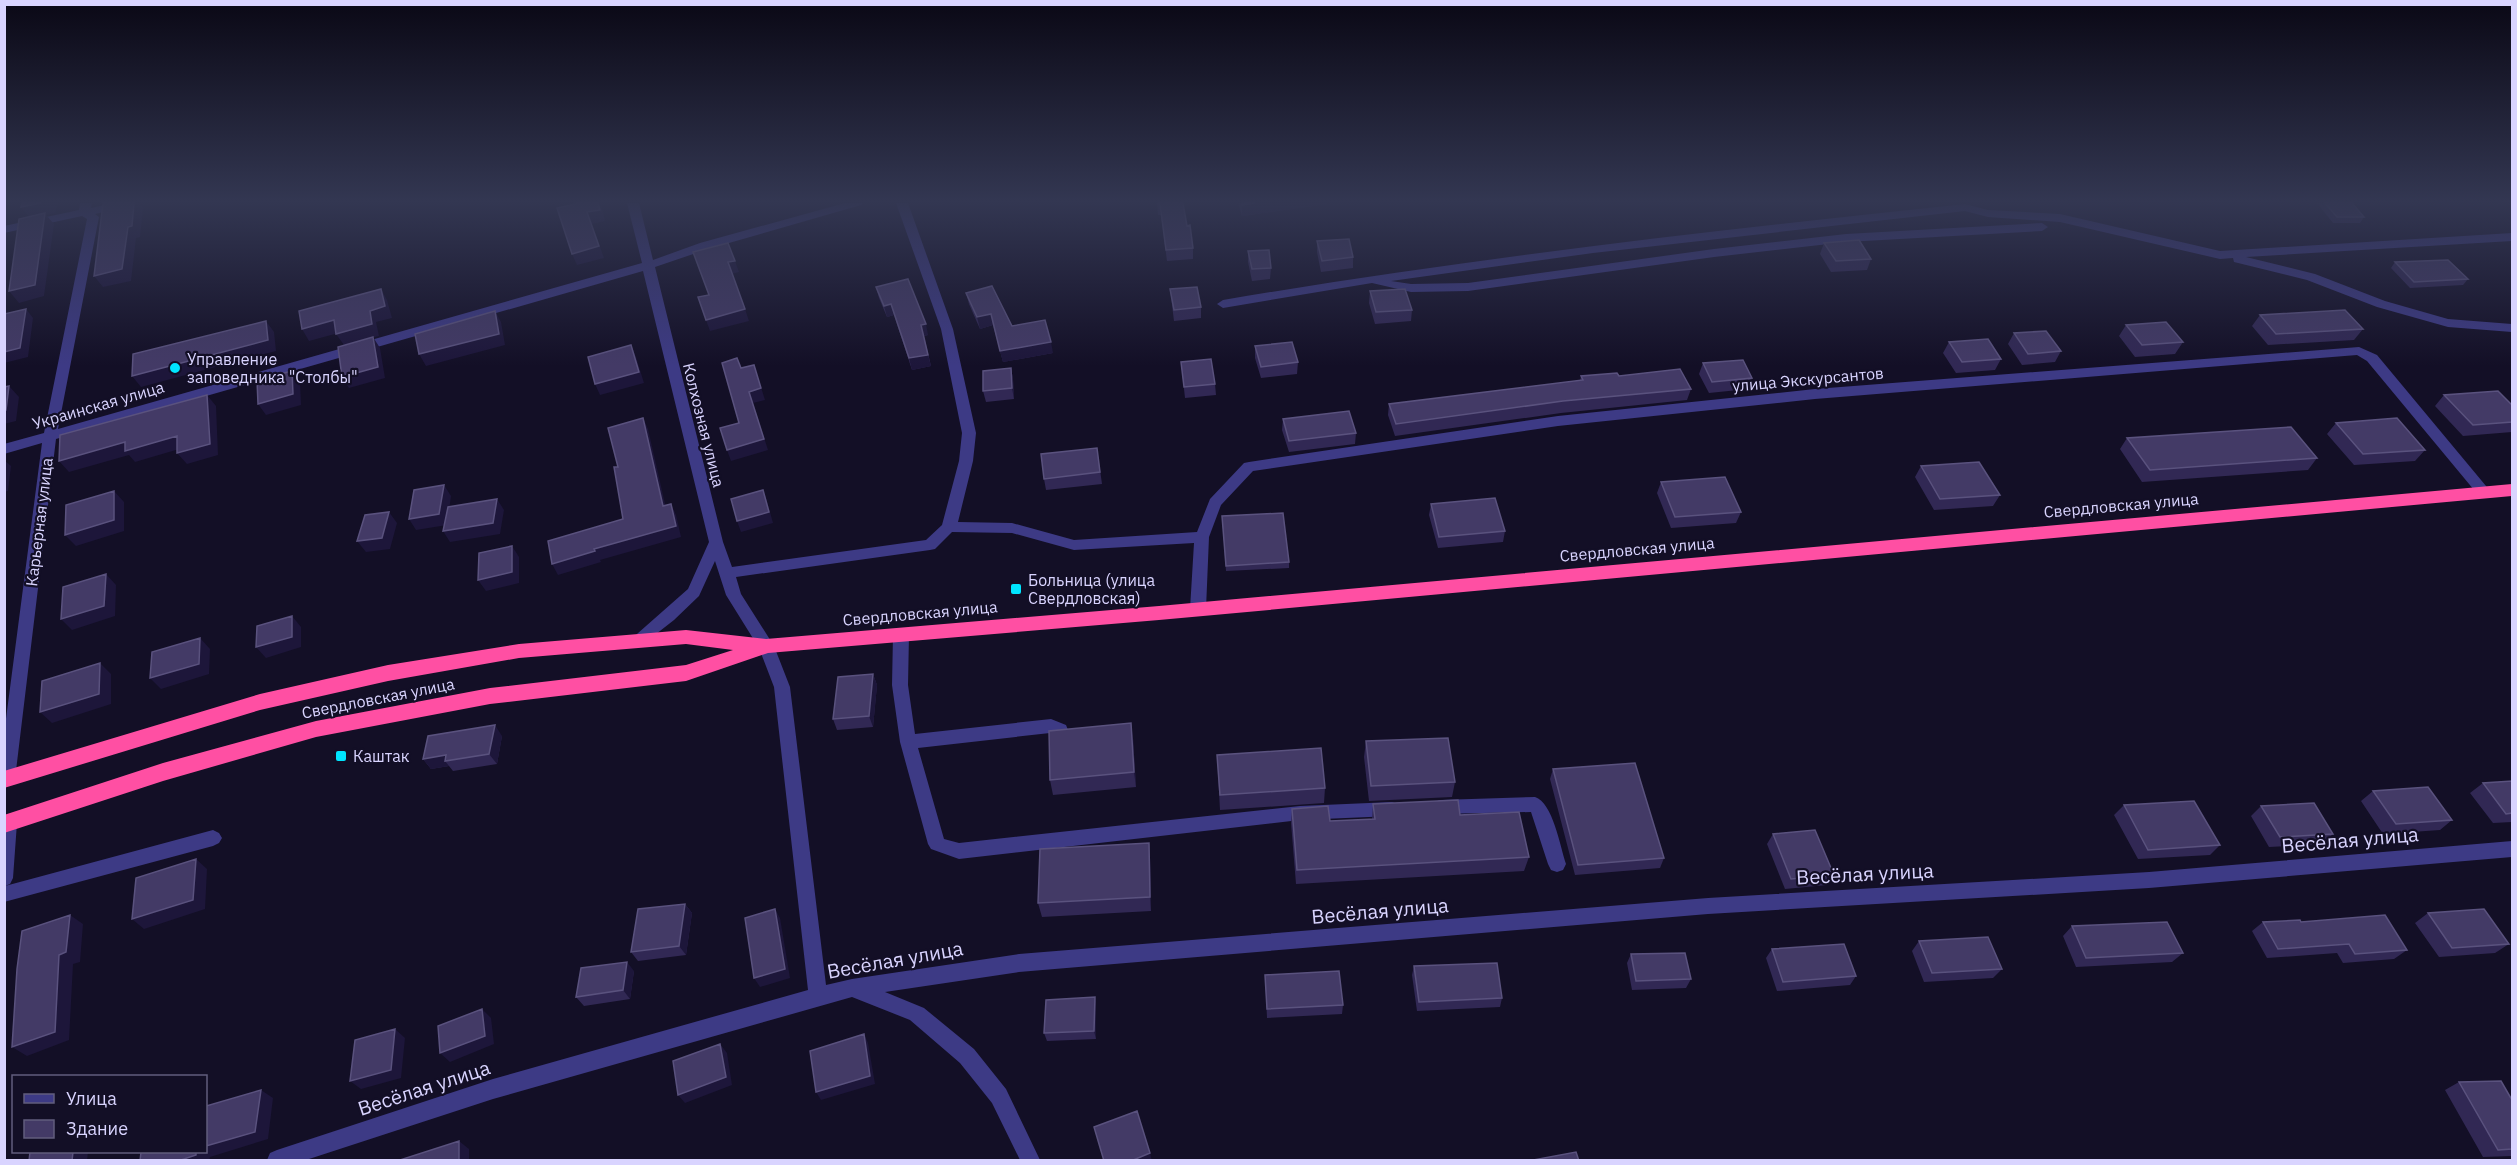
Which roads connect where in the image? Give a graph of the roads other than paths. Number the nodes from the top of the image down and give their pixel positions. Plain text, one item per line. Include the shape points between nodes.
1 (85, 257) edge
2 (648, 257) edge
3 (672, 257) edge
4 (922, 257) edge
5 (1532, 257) edge
6 (1681, 257) edge
7 (2229, 257) edge
8 (650, 265) junction
9 (1362, 279) junction
10 (1223, 304) dead end
11 (2512, 328) edge
12 (50, 436) junction
13 (4, 449) edge
14 (2512, 490) edge
15 (2484, 492) junction
16 (949, 527) junction
17 (1202, 537) junction
18 (717, 542) junction
19 (727, 573) junction
20 (1198, 609) junction
21 (901, 635) junction
22 (637, 641) junction
23 (766, 646) junction
24 (1060, 730) edge
25 (908, 742) junction
26 (6, 780) edge
27 (1428, 808) edge
28 (1405, 809) edge
29 (6, 824) edge
30 (213, 838) dead end
31 (2512, 849) edge
32 (1557, 864) dead end
33 (4, 878) edge
34 (4, 894) edge
35 (852, 988) junction
36 (818, 996) junction
37 (277, 1161) edge
38 (1030, 1161) edge

1 - 12 street, Карьерная улица
2 - 8 street, Колхозная улица
3 - 8 street, Украинская улица
4 - 16 street via 947,328 969,433
5 - 9 street
6 - 9 street via 1468,286 1411,288
7 - 11 street via 2311,278 2448,323
8 - 12 street, Украинская улица
8 - 18 street, Колхозная улица
9 - 10 street
12 - 13 street, Украинская улица
12 - 26 street, Карьерная улица
14 - 15 highway, Свердловская улица
15 - 17 street, улица Экскурсантов via 2372,358 2359,351 1815,394 1558,421 1249,467 1215,503
15 - 20 highway, Свердловская улица
16 - 17 street via 1012,528 1074,544
16 - 19 street via 930,545
17 - 20 street
18 - 19 street, Колхозная улица
18 - 22 street via 694,592
19 - 23 street, Колхозная улица via 734,595
20 - 21 highway, Свердловская улица
21 - 23 highway, Свердловская улица
21 - 25 street via 900,685
22 - 23 highway, Свердловская улица via 686,637
22 - 26 highway, Свердловская улица via 519,651 388,673 260,702
23 - 29 highway, Свердловская улица via 686,673 490,696 316,729 163,772
23 - 36 street, Колхозная улица via 782,687
24 - 25 street via 1051,726
25 - 28 street via 937,844 959,851 1300,813
27 - 32 street via 1534,804 1541,811
29 - 33 street
30 - 34 street
31 - 35 street, Весёлая улица via 2149,880 1708,906 1019,963
35 - 36 street, Весёлая улица
35 - 38 street via 917,1014 967,1056 999,1096
36 - 37 street, Весёлая улица via 493,1089

